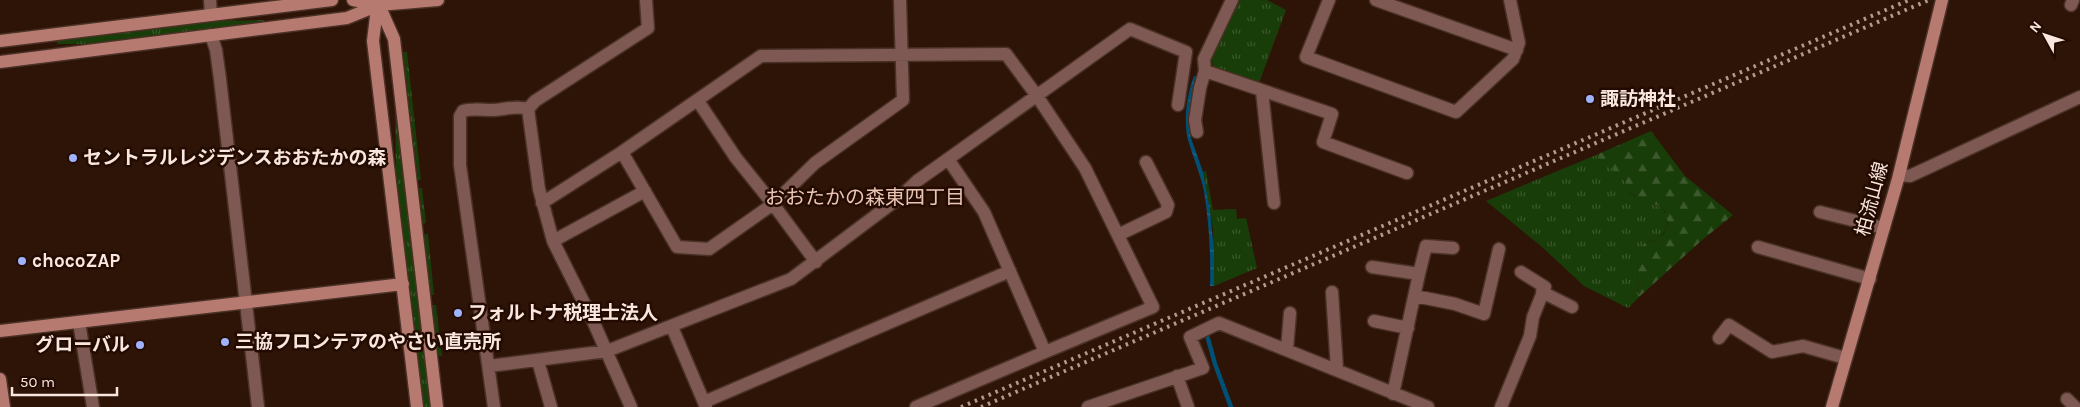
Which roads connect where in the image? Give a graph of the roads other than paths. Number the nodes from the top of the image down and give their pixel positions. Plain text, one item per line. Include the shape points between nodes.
1 (210, 0) edge
2 (332, 0) edge
3 (353, 0) edge
4 (438, 0) edge
5 (646, 0) edge
6 (900, 0) edge
7 (1232, 0) edge
8 (1329, 0) edge
9 (1376, 0) edge
10 (1510, 0) edge
11 (1942, 0) edge
12 (379, 2) edge
13 (211, 15) junction
14 (211, 35) junction
15 (0, 41) edge
16 (1517, 50) junction
17 (1186, 52) junction
18 (902, 54) junction
19 (0, 62) edge
20 (1205, 65) junction
21 (1262, 91) junction
22 (1037, 96) junction
23 (2080, 97) edge
24 (698, 101) junction
25 (1178, 105) dead end
26 (528, 108) junction
27 (1197, 132) dead end
28 (622, 152) junction
29 (948, 159) junction
30 (1146, 162) dead end
31 (1407, 173) dead end
32 (1899, 175) junction
33 (645, 191) junction
34 (542, 203) junction
35 (1274, 203) dead end
36 (773, 204) junction
37 (1820, 212) dead end
38 (1884, 228) junction
39 (1118, 235) junction
40 (553, 241) junction
41 (1758, 247) dead end
42 (1453, 248) dead end
43 (1499, 249) dead end
44 (816, 262) junction
45 (1372, 267) dead end
46 (1010, 271) junction
47 (1521, 272) dead end
48 (1419, 274) junction
49 (1870, 279) junction
50 (403, 284) junction
51 (1332, 292) dead end
52 (1542, 292) junction
53 (1416, 296) junction
54 (245, 303) junction
55 (1572, 307) dead end
56 (1290, 313) dead end
57 (1374, 321) dead end
58 (79, 322) junction
59 (672, 327) junction
60 (1408, 328) junction
61 (0, 331) edge
62 (1719, 338) dead end
63 (1287, 349) junction
64 (607, 351) junction
65 (1045, 352) junction
66 (1845, 358) junction
67 (538, 361) junction
68 (489, 366) junction
69 (1336, 369) junction
70 (1177, 376) junction
71 (0, 378) edge
72 (1393, 394) junction
73 (705, 405) edge
74 (4, 407) edge
75 (93, 407) edge
76 (258, 407) edge
77 (417, 407) edge
78 (437, 407) edge
79 (494, 407) edge
80 (551, 407) edge
81 (632, 407) edge
82 (916, 407) edge
83 (1088, 407) edge
84 (1188, 407) edge
85 (1428, 407) edge
86 (1501, 407) edge
87 (1832, 407) edge

1 - 13 street
2 - 13 street
3 - 12 street
4 - 12 street
5 - 26 street via 648,28
6 - 18 street
7 - 20 street
8 - 16 street via 1306,57 1456,112 1513,59
9 - 16 street
10 - 16 street via 1519,43
11 - 32 street, 柏流山線
12 - 14 street via 347,18
12 - 50 street via 372,40
12 - 78 street via 394,39
13 - 15 street
14 - 19 street
14 - 54 street via 220,79
17 - 20 street
17 - 22 street via 1130,30
17 - 25 street
18 - 22 street via 1006,54
18 - 24 street via 762,56
18 - 36 street via 903,100 815,163
20 - 21 street
20 - 27 street via 1195,120
21 - 31 street via 1332,114 1322,142
21 - 35 street
22 - 29 street
22 - 39 street via 1085,168
23 - 32 street via 1910,176
24 - 28 street
24 - 36 street via 736,158
26 - 34 street
26 - 68 street via 468,109 460,116 460,165
28 - 33 street
28 - 34 street
29 - 44 street
29 - 46 street via 984,212
30 - 39 street via 1168,205 1166,212
32 - 38 street, 柏流山線
33 - 36 street via 677,247 709,249
33 - 40 street
34 - 40 street
36 - 44 street
37 - 38 street
38 - 49 street, 柏流山線
39 - 65 street via 1153,306
40 - 64 street
41 - 49 street
42 - 48 street via 1426,246
43 - 53 street via 1484,314
44 - 59 street via 791,279
45 - 48 street
46 - 65 street
46 - 73 street
47 - 52 street via 1545,287
48 - 53 street
49 - 66 street, 柏流山線
50 - 54 street
50 - 77 street
51 - 69 street
52 - 55 street
52 - 86 street via 1532,317 1530,336
53 - 60 street
54 - 58 street
54 - 76 street
56 - 63 street
57 - 60 street
58 - 61 street
58 - 75 street
59 - 64 street
59 - 73 street
60 - 72 street
62 - 66 street via 1729,325 1772,352 1803,346
63 - 69 street
63 - 70 street via 1219,323 1190,337 1203,368
64 - 67 street
64 - 81 street
65 - 82 street
66 - 87 street, 柏流山線
67 - 68 street
67 - 80 street
68 - 79 street
69 - 72 street
70 - 83 street
70 - 84 street
71 - 74 street
72 - 85 street

